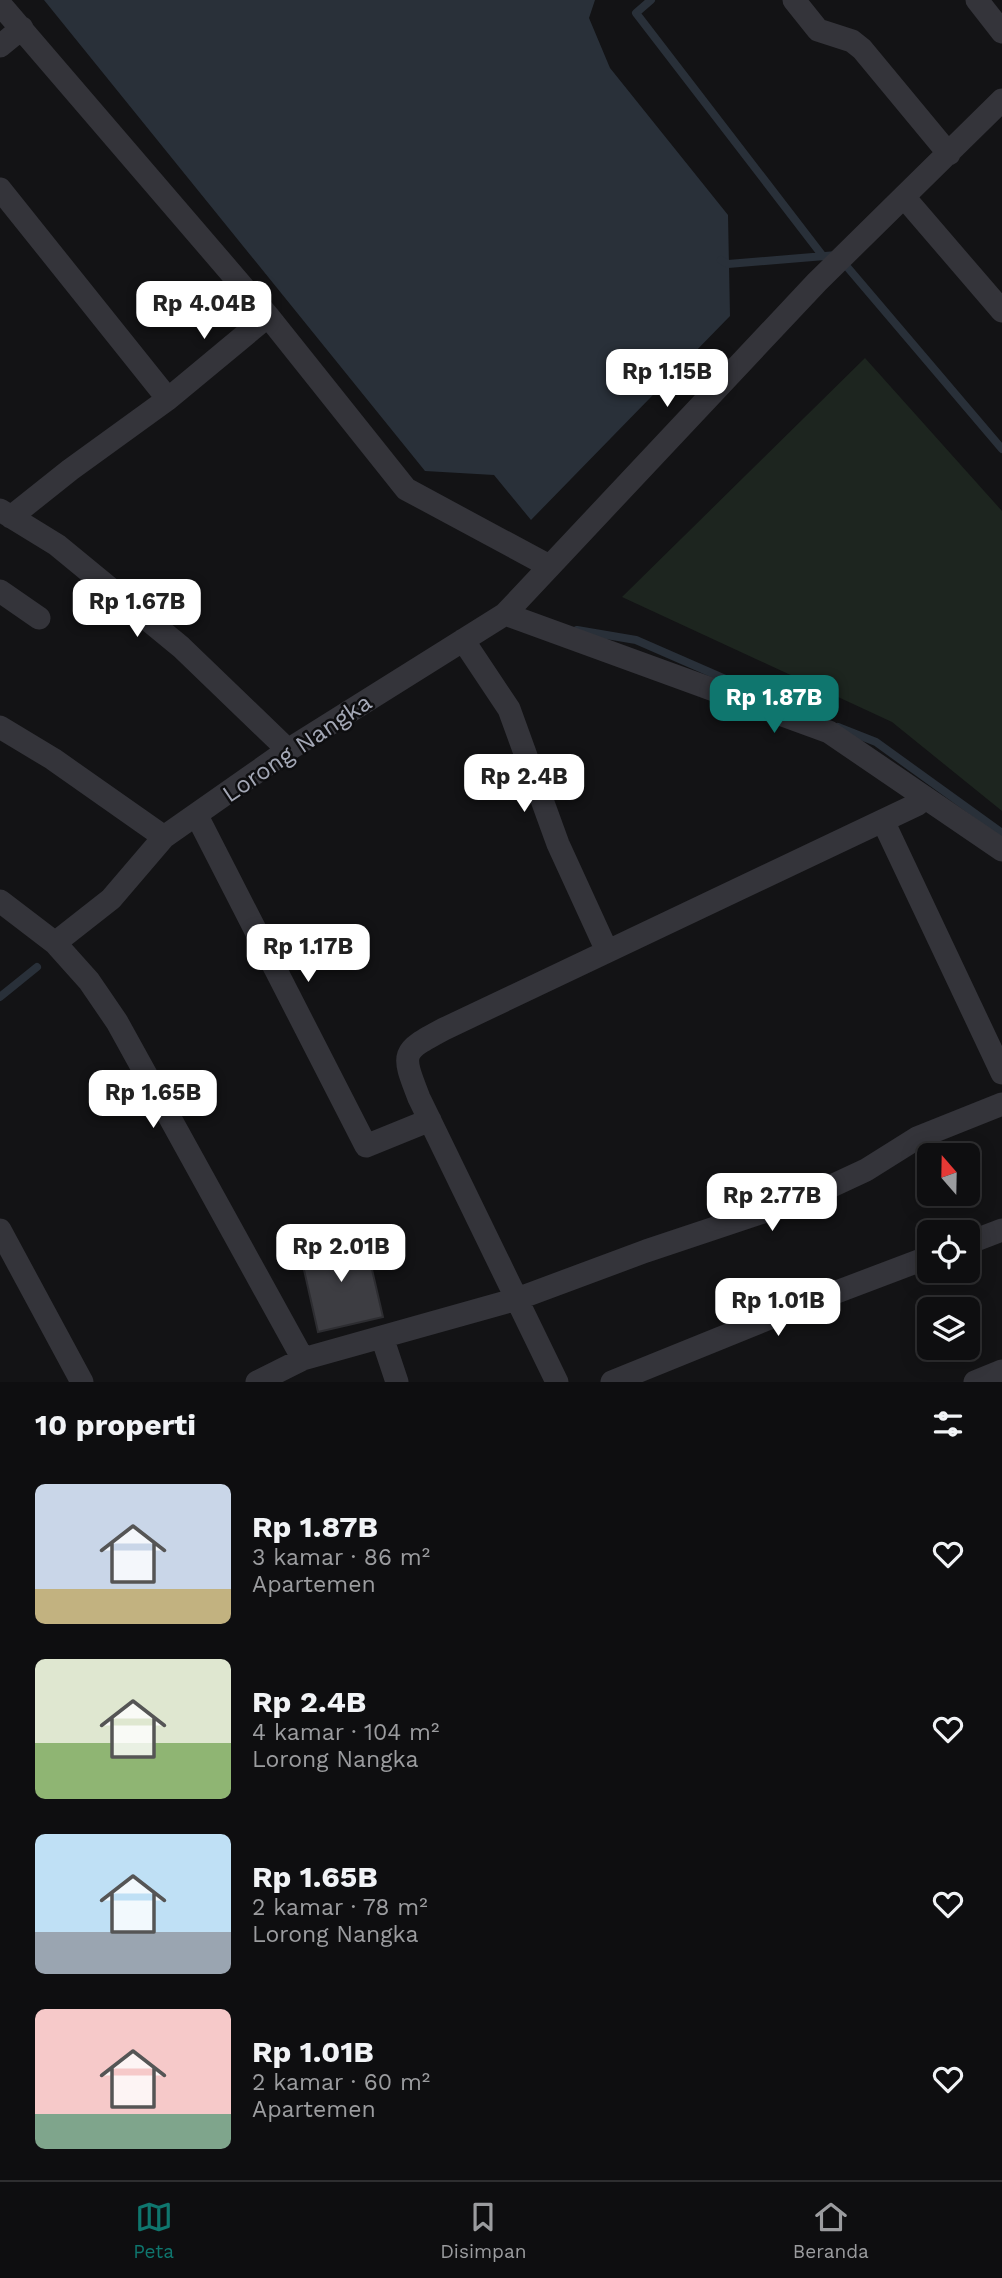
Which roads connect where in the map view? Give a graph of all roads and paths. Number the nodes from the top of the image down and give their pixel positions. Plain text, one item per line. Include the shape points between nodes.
1 (794, 0) edge
2 (977, 0) edge
3 (0, 4) edge
4 (22, 28) junction
5 (1002, 32) edge
6 (0, 46) edge
7 (1002, 100) edge
8 (949, 154) junction
9 (0, 189) edge
10 (904, 197) junction
11 (1002, 311) edge
12 (268, 316) junction
13 (168, 399) junction
14 (6, 513) edge
15 (549, 566) junction
16 (0, 591) edge
17 (508, 615) junction
18 (39, 618) dead end
19 (469, 648) junction
20 (0, 727) edge
21 (288, 750) junction
22 (918, 804) dead end
23 (197, 816) junction
24 (883, 821) junction
25 (164, 837) junction
26 (1002, 850) edge
27 (0, 901) edge
28 (55, 943) junction
29 (607, 951) junction
30 (1002, 1073) edge
31 (1002, 1104) edge
32 (430, 1120) junction
33 (0, 1230) edge
34 (1002, 1230) edge
35 (980, 1238) edge
36 (917, 1262) edge
37 (517, 1299) junction
38 (382, 1337) junction
39 (303, 1359) junction
40 (1002, 1371) edge
41 (82, 1382) edge
42 (257, 1382) edge
43 (397, 1382) edge
44 (557, 1382) edge
45 (612, 1382) edge
46 (975, 1382) edge

1 - 8 street via 818,30 862,49
2 - 5 street
3 - 4 street
4 - 6 street
4 - 12 street
7 - 8 street, Lorong Nangka
8 - 10 street, Lorong Nangka
9 - 13 street
10 - 11 street
10 - 15 street, Lorong Nangka via 817,282
12 - 13 street
12 - 15 street via 406,489
13 - 14 street
14 - 21 street via 57,545 181,647
15 - 17 street, Lorong Nangka
16 - 18 street
17 - 19 street, Lorong Nangka
17 - 26 street via 829,732
19 - 21 street, Lorong Nangka
19 - 29 street via 509,709 558,844
20 - 25 street
21 - 23 street, Lorong Nangka
22 - 24 street
23 - 25 street, Lorong Nangka
23 - 32 street via 366,1146
24 - 29 street
24 - 30 street
25 - 28 street, Lorong Nangka via 111,899
27 - 28 street
28 - 39 street via 117,1022
29 - 32 street via 414,1045 407,1063
31 - 37 street via 917,1138 866,1170 808,1196
32 - 37 street
33 - 41 street
34 - 35 street
36 - 45 street
37 - 38 street
37 - 44 street
38 - 39 street
38 - 43 street
39 - 42 street
40 - 46 street

